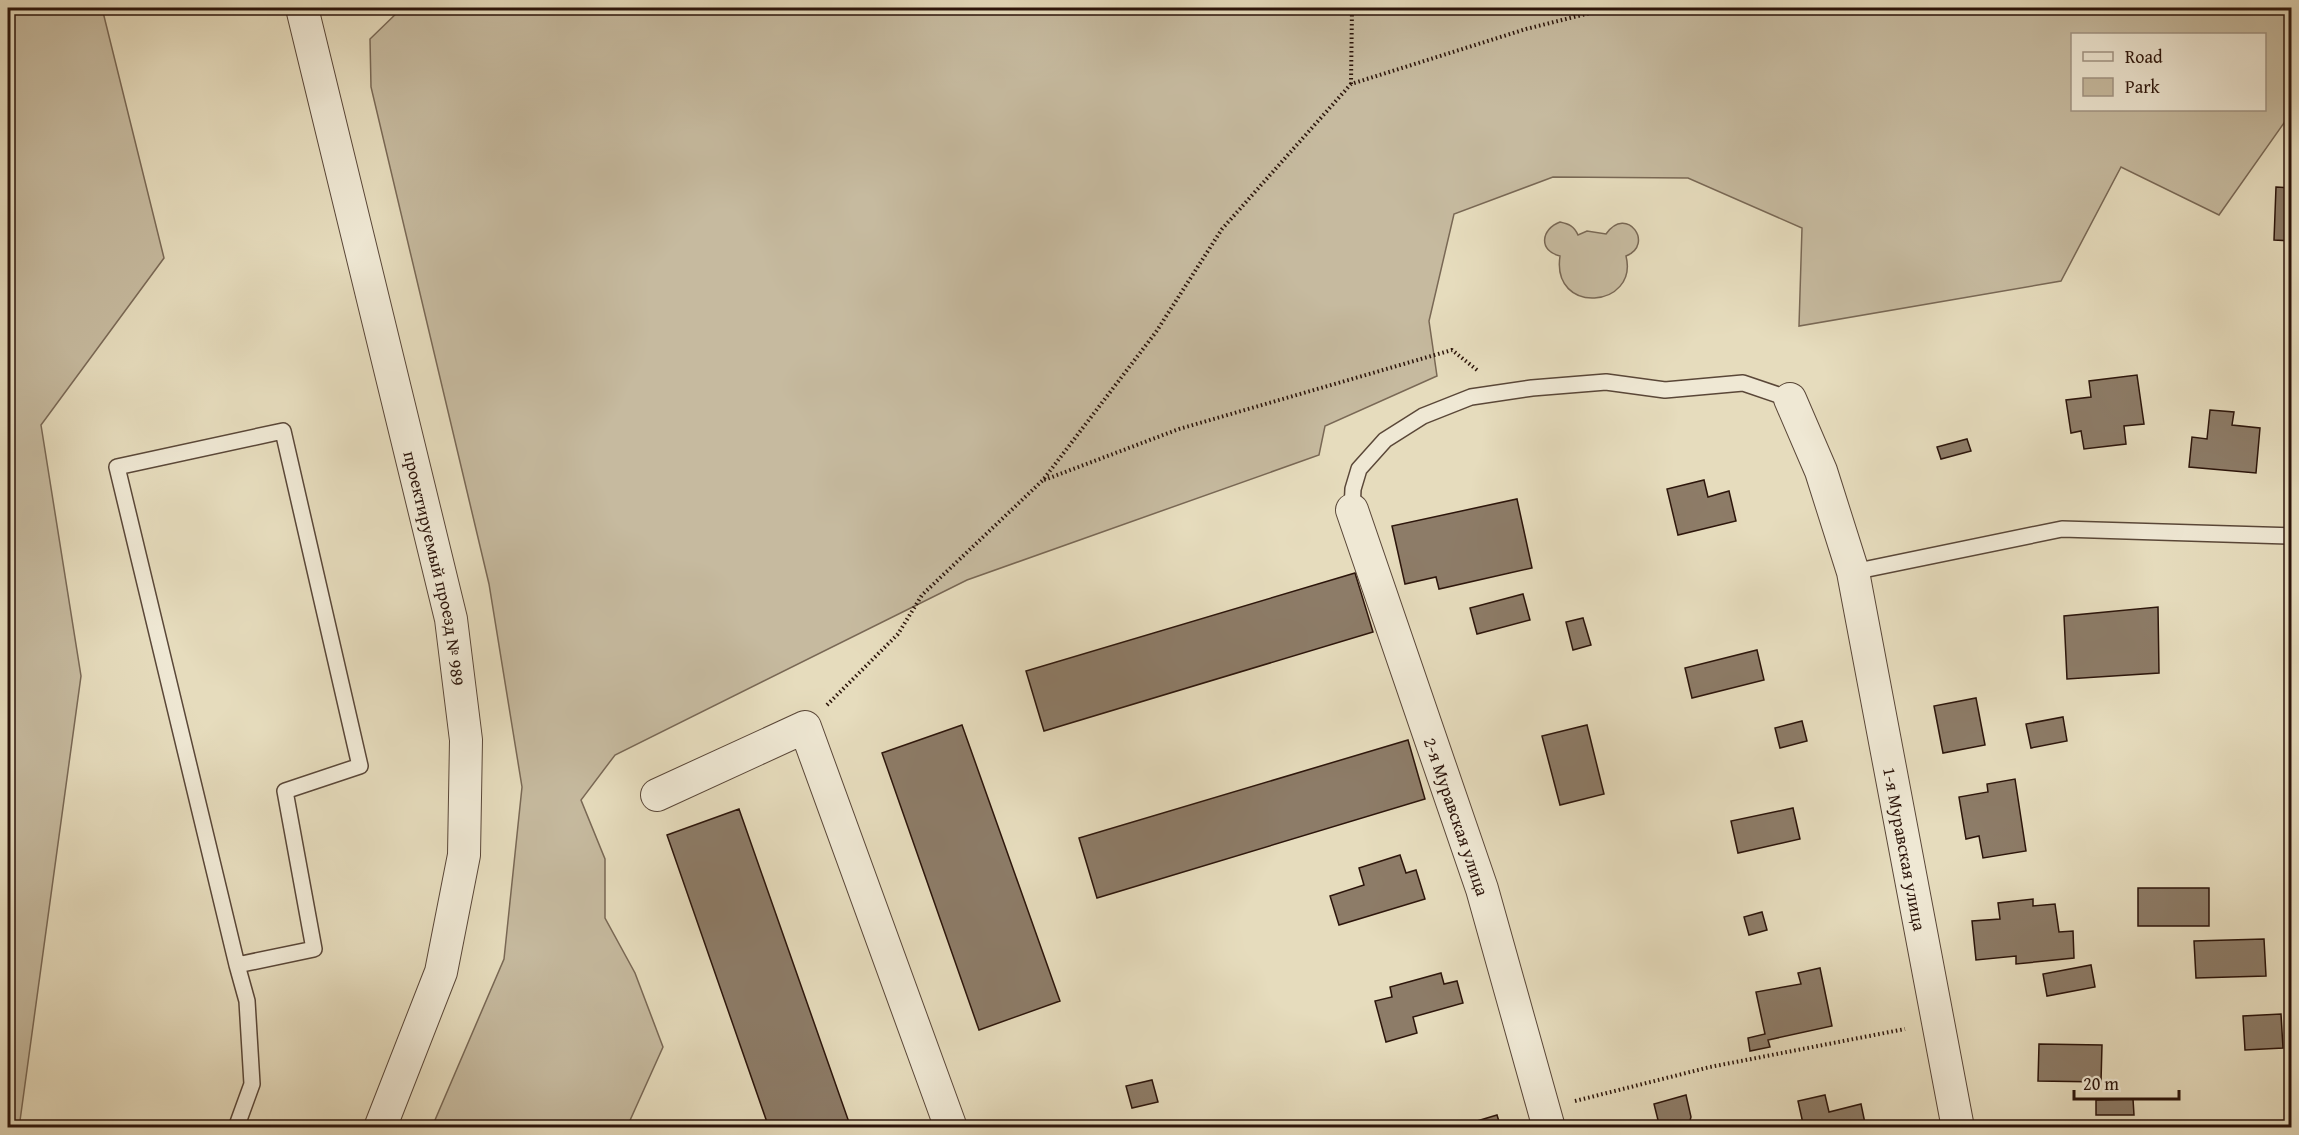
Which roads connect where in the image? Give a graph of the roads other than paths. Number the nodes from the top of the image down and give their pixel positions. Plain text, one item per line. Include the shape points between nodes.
1 (302, 8) edge
2 (1790, 399) joint
3 (1352, 510) joint
4 (2292, 536) edge
5 (1853, 572) junction
6 (657, 795) dead end
7 (237, 965) junction
8 (236, 1128) edge
9 (380, 1128) edge
10 (951, 1128) edge
11 (1549, 1128) edge
12 (1958, 1128) edge

1 - 9 street, проектируемый проезд № 989 via 451,620 466,740 464,855 441,972
2 - 3 lane via 1743,383 1665,390 1606,382 1471,397 1423,416 1385,440 1359,469
2 - 5 street, 1-я Муравская улица via 1821,471
3 - 11 street, 2-я Муравская улица via 1482,889
4 - 5 lane via 2062,529
5 - 12 street, 1-я Муравская улица
6 - 10 street via 805,727
7 - 7 lane via 117,467 283,431 360,766 285,791 314,949
7 - 8 lane via 247,1001 252,1084

